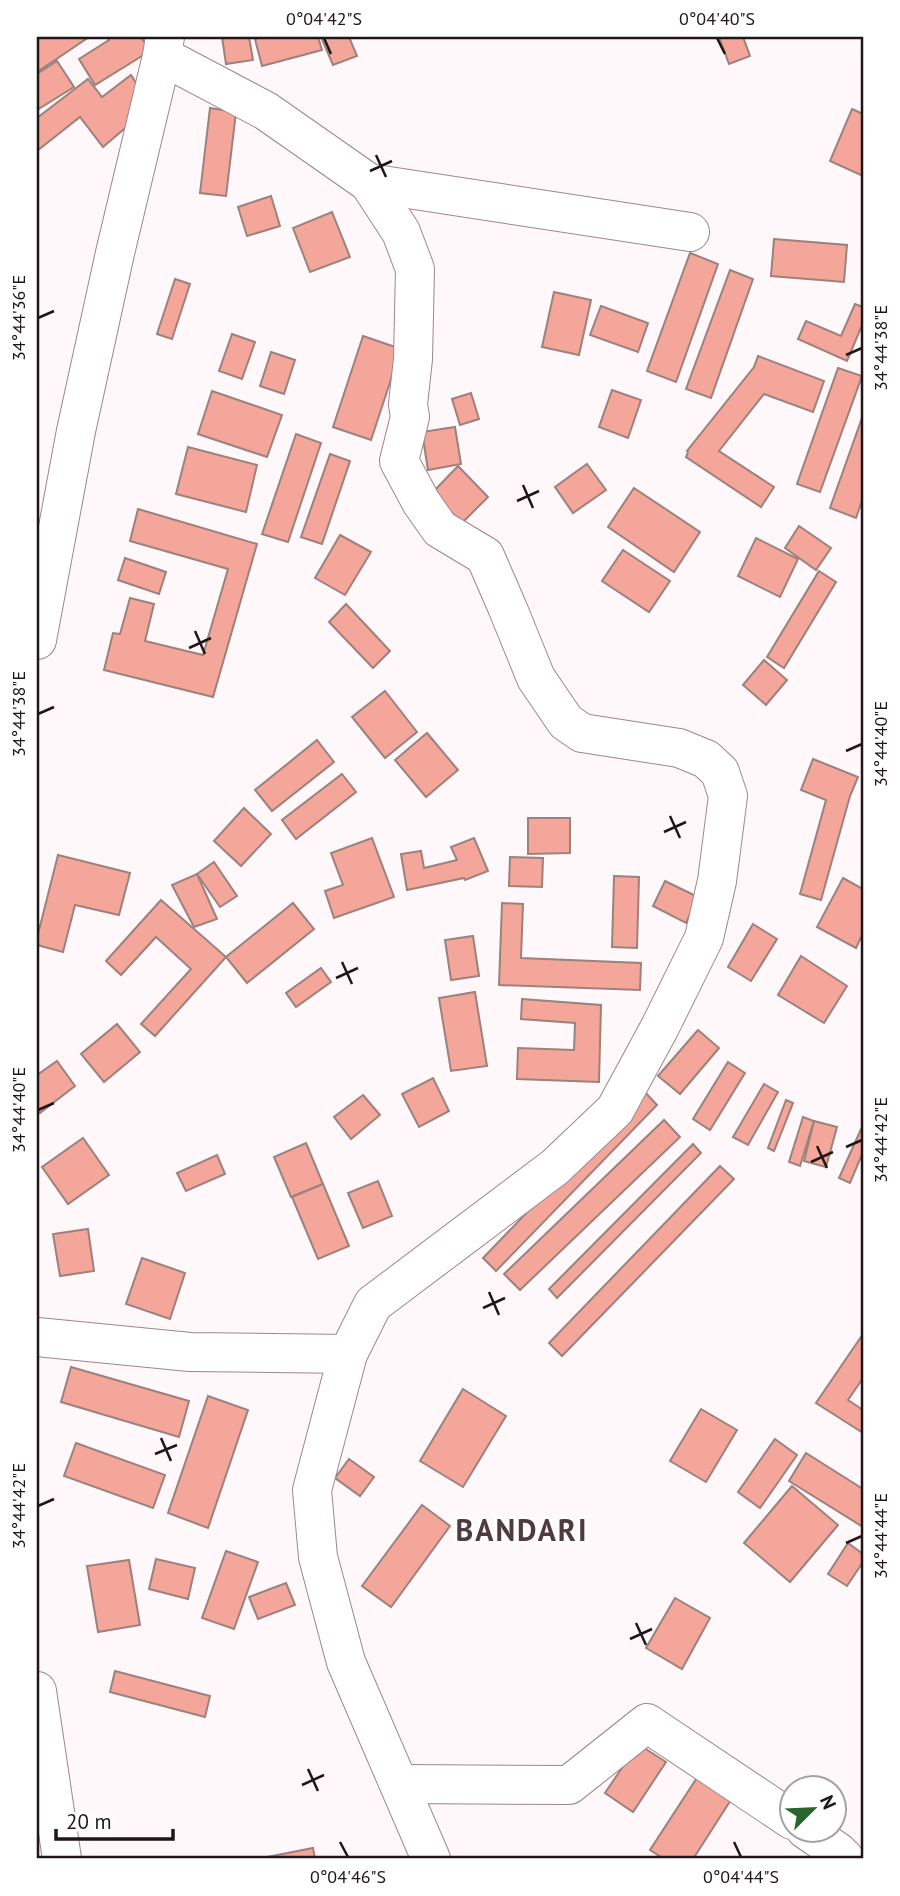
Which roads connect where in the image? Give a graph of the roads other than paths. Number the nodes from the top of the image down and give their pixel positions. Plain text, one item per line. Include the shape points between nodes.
1 (164, 46) edge
2 (369, 183) junction
3 (690, 233) dead end
4 (37, 640) edge
5 (37, 1338) edge
6 (348, 1354) junction
7 (37, 1691) edge
8 (400, 1784) junction
9 (778, 1811) edge
10 (825, 1843) edge
11 (62, 1859) edge
12 (431, 1859) edge
13 (845, 1859) edge

1 - 2 street
1 - 4 street via 76,431
2 - 3 street
2 - 6 street via 401,232 415,270 410,417 399,461 421,502 440,529 485,556 536,678 566,722 582,733 679,748 706,759 720,772 728,796 704,938 615,1110 555,1167 373,1304
5 - 6 street via 190,1352
6 - 8 street via 312,1490 318,1557 346,1662
7 - 11 street
8 - 9 street via 569,1785 647,1723
8 - 12 street
10 - 13 street

